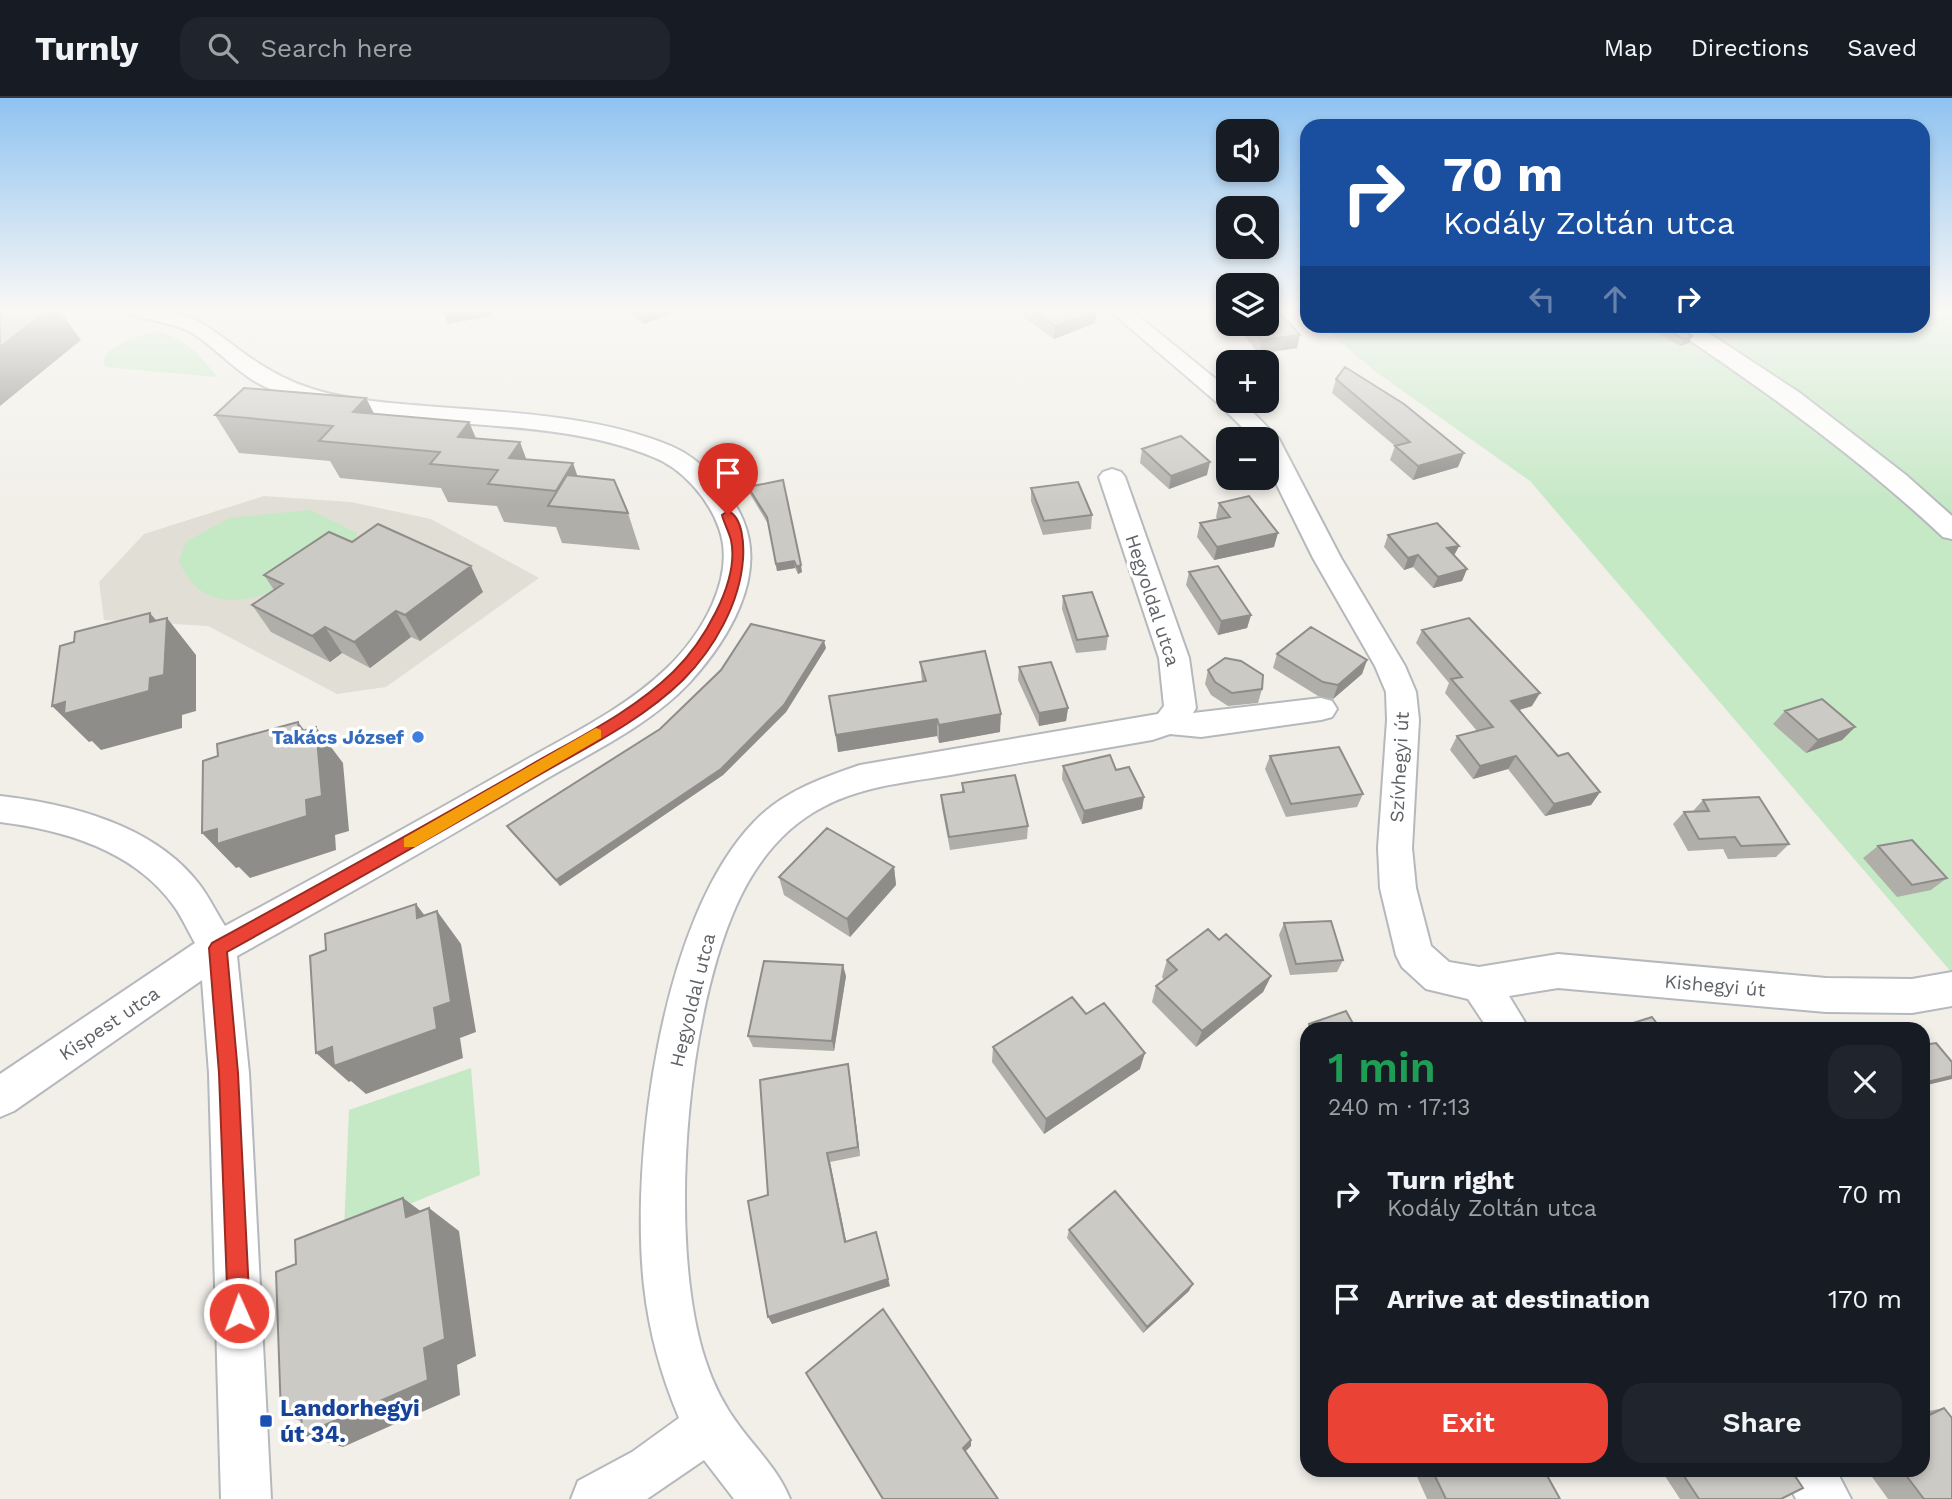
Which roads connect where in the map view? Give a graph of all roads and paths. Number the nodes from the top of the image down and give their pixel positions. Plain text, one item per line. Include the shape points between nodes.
1 (263, 375) edge
2 (1199, 375) edge
3 (1761, 375) edge
4 (1216, 389) edge
5 (1242, 413) edge
6 (1255, 427) edge
7 (1279, 463) edge
8 (1112, 477) dead end
9 (1952, 531) edge
10 (1321, 709) dead end
11 (1169, 722) junction
12 (0, 809) edge
13 (218, 948) junction
14 (1479, 984) junction
15 (1952, 989) edge
16 (1505, 1022) edge
17 (0, 1097) edge
18 (709, 1426) junction
19 (1811, 1477) edge
20 (246, 1499) edge
21 (596, 1499) edge
22 (765, 1499) edge
23 (1826, 1499) edge

1 - 13 street, Kispest utca via 315,399 350,406 589,430 663,452 691,470 728,515 738,542 736,573 729,600 707,640 678,676 633,713
2 - 4 street, Szívhegyi út
3 - 9 street via 1897,480
5 - 6 street, Szívhegyi út
7 - 14 street, Szívhegyi út via 1401,692 1395,848 1398,888 1415,955 1439,977
8 - 11 street, Hegyoldal utca via 1174,658 1180,708
10 - 11 street, Hegyoldal utca via 1201,725
11 - 18 street, Hegyoldal utca via 860,778 816,793 790,810 763,834 739,868 702,948 679,1041 669,1130 665,1255 675,1337
12 - 13 street via 50,816 130,847 186,894
13 - 17 street, Kispest utca
13 - 20 street via 229,1073
14 - 15 street, Kishegyi út via 1558,971 1826,995 1912,996
14 - 16 street
18 - 21 street via 661,1463
18 - 22 street, Hegyoldal utca
19 - 23 street

